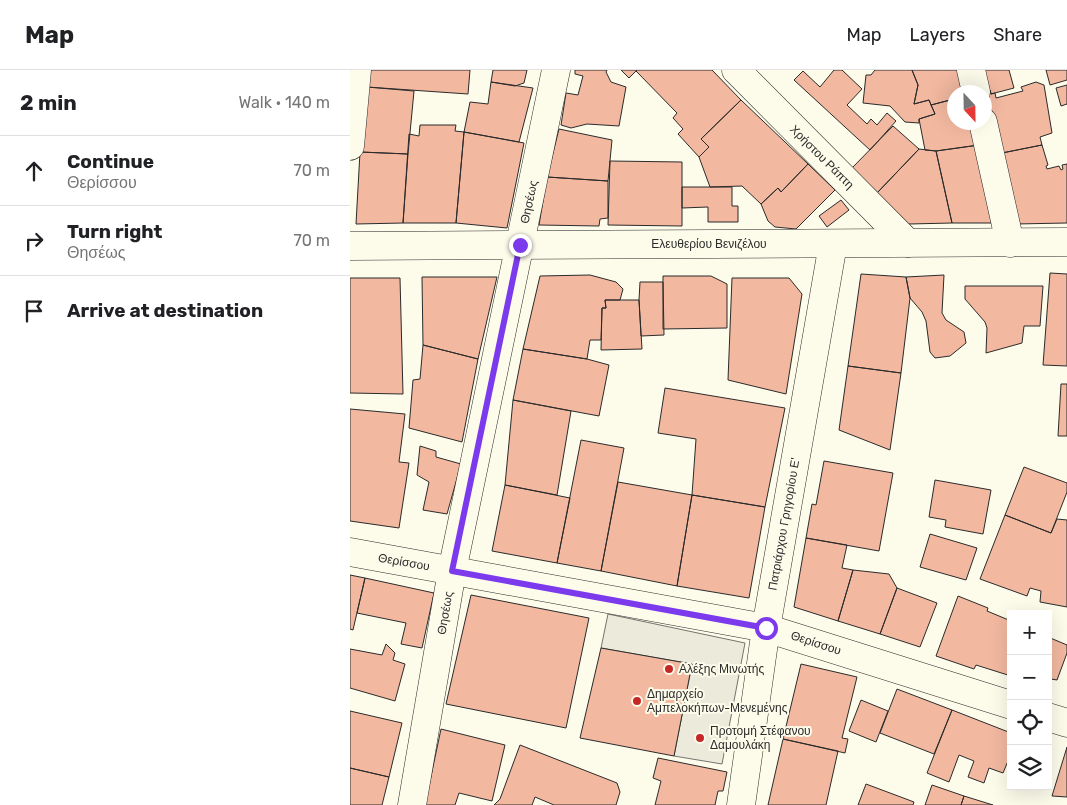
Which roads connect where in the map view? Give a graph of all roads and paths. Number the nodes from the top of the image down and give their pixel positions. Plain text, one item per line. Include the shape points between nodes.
1 (357, 70) edge
2 (556, 70) edge
3 (971, 70) edge
4 (746, 73) edge
5 (974, 85) edge
6 (985, 130) edge
7 (350, 146) edge
8 (1067, 242) edge
9 (908, 243) junction
10 (1010, 243) junction
11 (833, 244) junction
12 (520, 245) junction
13 (350, 246) edge
14 (350, 552) edge
15 (452, 571) junction
16 (766, 628) junction
17 (1007, 704) edge
18 (1052, 718) edge
19 (1067, 723) edge
20 (412, 805) edge
21 (741, 805) edge

1 - 7 street
2 - 12 street, Θησέως
3 - 5 street
4 - 9 street, Χρήστου Ράπτη
6 - 10 street
8 - 10 street, Ελευθερίου Βενιζέλου
9 - 10 street, Ελευθερίου Βενιζέλου
9 - 11 street, Ελευθερίου Βενιζέλου
11 - 12 street, Ελευθερίου Βενιζέλου
11 - 16 street, Πατριάρχου Γρηγορίου Ε'
12 - 13 street, Ελευθερίου Βενιζέλου
12 - 15 street, Θησέως
14 - 15 street, Θερίσσου
15 - 16 street, Θερίσσου
15 - 20 street, Θησέως
16 - 17 street, Θερίσσου
16 - 21 street, Πατριάρχου Γρηγορίου Ε'
18 - 19 street

